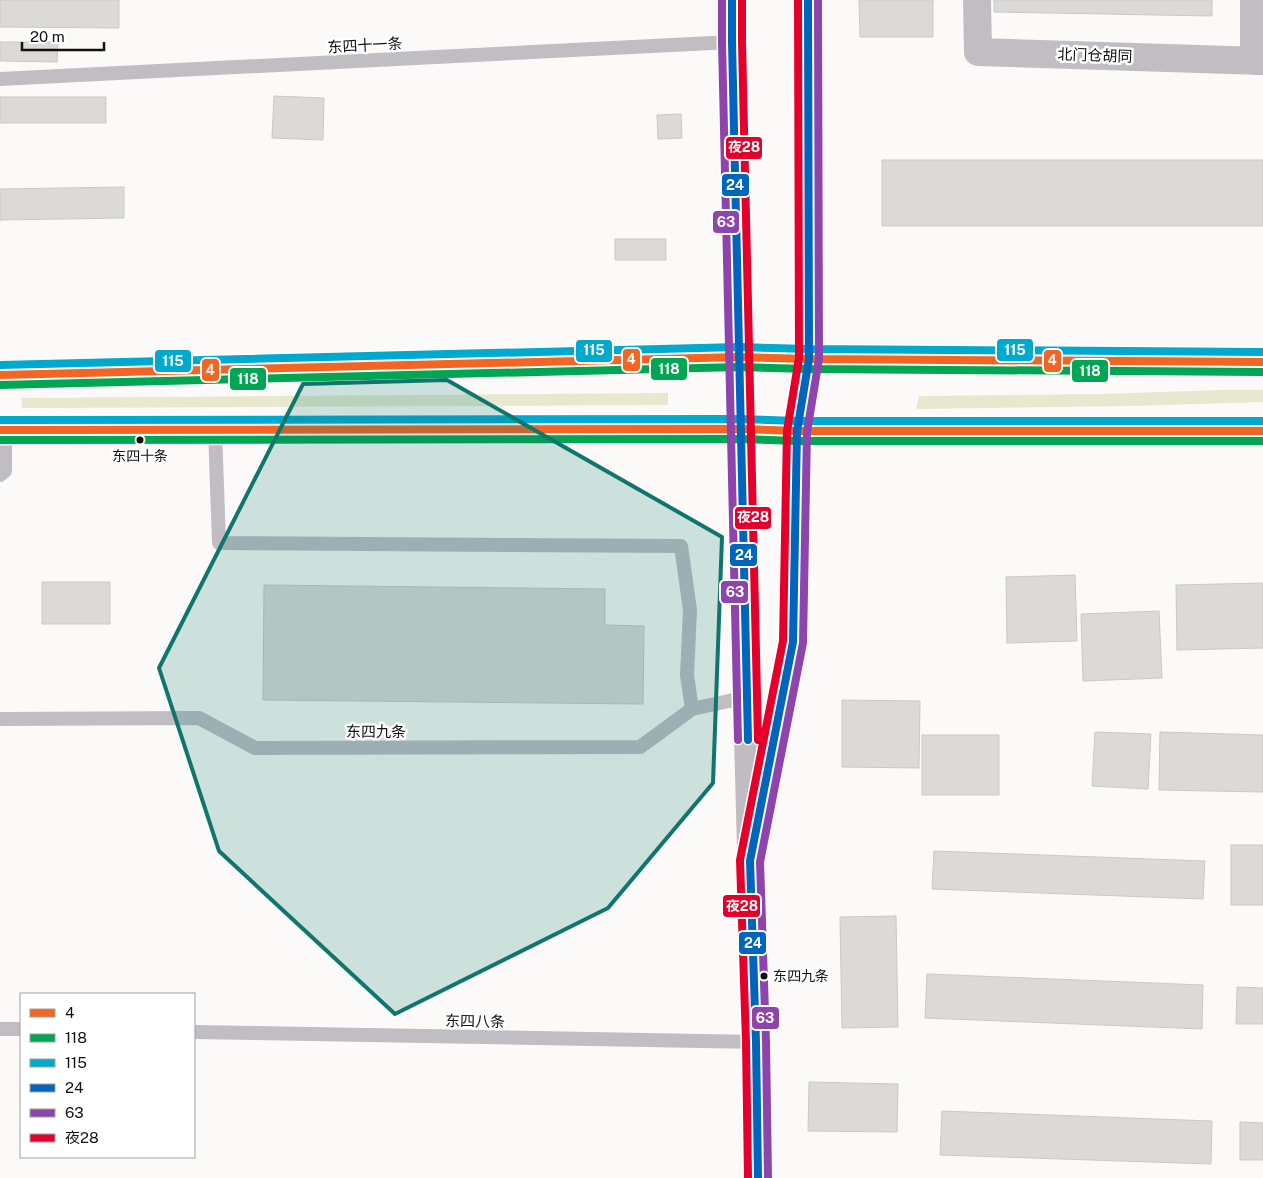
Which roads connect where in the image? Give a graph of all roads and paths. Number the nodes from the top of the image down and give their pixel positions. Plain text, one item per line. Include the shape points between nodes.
1 (732, 0) edge
2 (808, 0) edge
3 (977, 0) edge
4 (1254, 0) edge
5 (732, 42) junction
6 (1258, 61) edge
7 (0, 80) edge
8 (740, 357) junction
9 (809, 359) junction
10 (1263, 362) edge
11 (0, 376) edge
12 (740, 429) junction
13 (2, 430) edge
14 (215, 430) junction
15 (797, 431) junction
16 (1263, 431) edge
17 (0, 475) edge
18 (747, 697) junction
19 (692, 709) junction
20 (0, 719) edge
21 (750, 861) junction
22 (0, 1029) edge
23 (20, 1029) edge
24 (195, 1032) edge
25 (756, 1042) junction
26 (758, 1178) edge

1 - 5 main road
2 - 9 main road
3 - 6 street, 北门仓胡同 via 978,52
4 - 6 street
5 - 7 lane, 东四十一条
5 - 8 main road
8 - 9 main road
8 - 11 main road
8 - 12 main road
9 - 10 main road
9 - 15 main road
12 - 14 main road
12 - 15 main road
12 - 18 main road
13 - 14 main road
13 - 17 lane via 5,471
14 - 19 lane via 219,543 681,546 690,610 687,675
15 - 16 main road
15 - 21 main road via 793,642
18 - 19 lane, 东四九条
18 - 21 main road
19 - 20 lane, 东四九条 via 640,747 255,748 199,718
21 - 25 main road
22 - 23 lane
24 - 25 lane, 东四八条
25 - 26 main road

